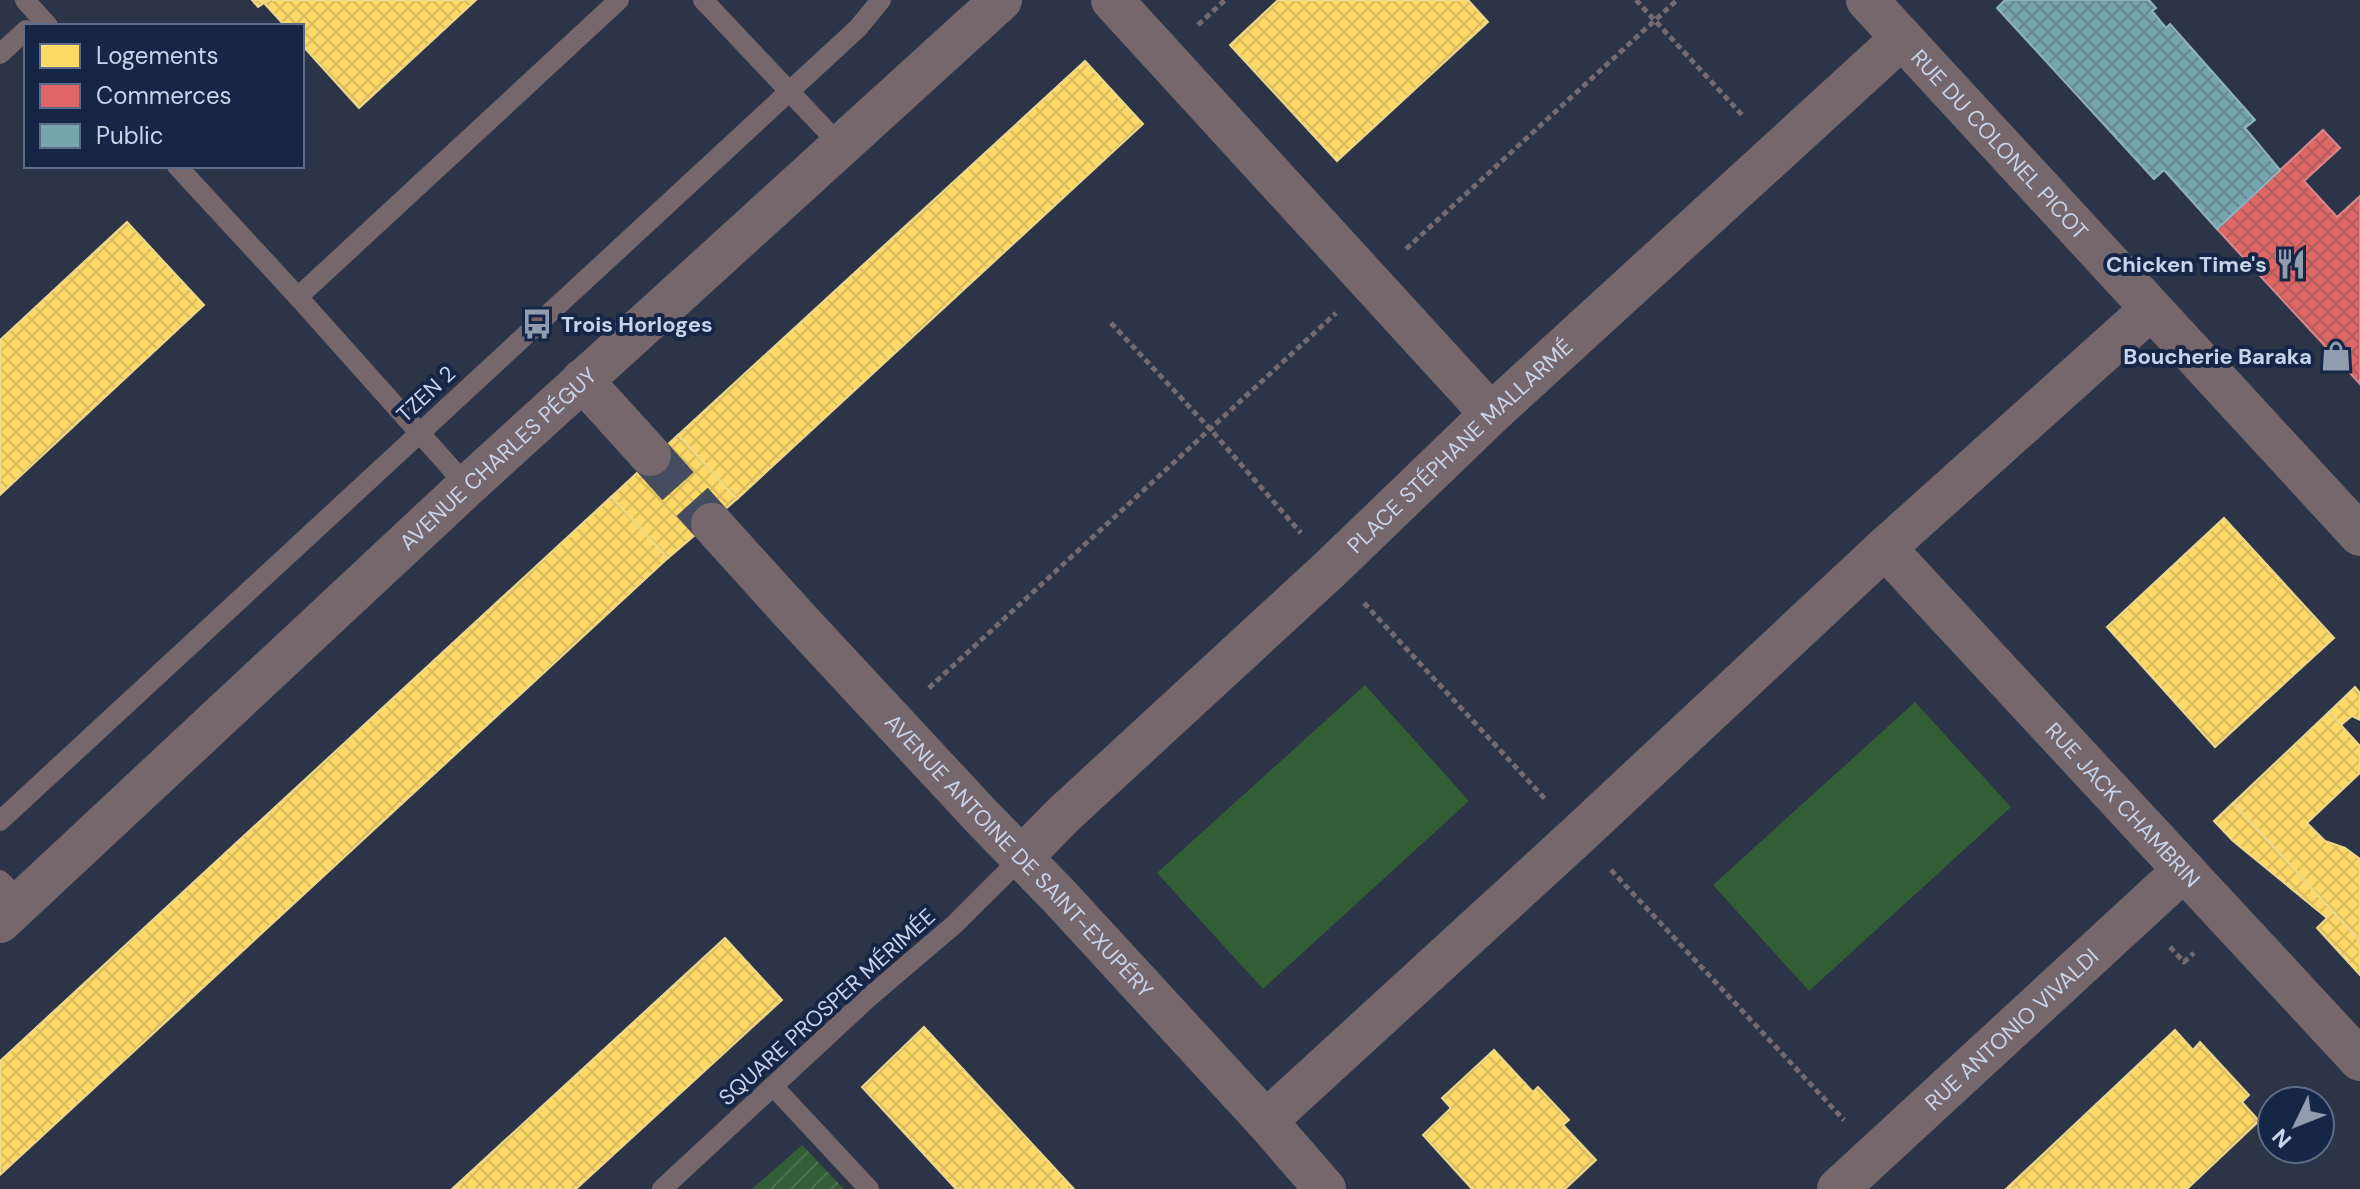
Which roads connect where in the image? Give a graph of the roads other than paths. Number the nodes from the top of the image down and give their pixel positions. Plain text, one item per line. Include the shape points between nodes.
1 (25, 0) edge
2 (619, 0) edge
3 (703, 0) edge
4 (881, 0) edge
5 (1001, 0) edge
6 (1112, 0) edge
7 (1867, 0) edge
8 (36, 24) edge
9 (24, 35) edge
10 (1902, 38) junction
11 (0, 54) edge
12 (788, 91) junction
13 (840, 145) junction
14 (179, 168) edge
15 (298, 297) junction
16 (2151, 309) junction
17 (582, 380) junction
18 (1491, 414) junction
19 (420, 432) junction
20 (650, 455) tunnel mouth
21 (467, 486) junction
22 (712, 524) tunnel mouth
23 (2360, 535) edge
24 (1885, 548) junction
25 (0, 821) edge
26 (1021, 858) junction
27 (2184, 870) junction
28 (7, 901) edge
29 (2360, 1060) edge
30 (773, 1086) junction
31 (1266, 1121) junction
32 (662, 1189) edge
33 (869, 1189) edge
34 (1325, 1189) edge
35 (1838, 1189) edge

1 - 8 lane
2 - 15 lane
3 - 12 lane
4 - 12 lane, TZEN 2
5 - 13 street, AVENUE CHARLES PÉGUY
6 - 18 street
7 - 10 street, RUE DU COLONEL PICOT
9 - 11 lane
10 - 16 street, RUE DU COLONEL PICOT
10 - 18 street, PLACE STÉPHANE MALLARMÉ
12 - 13 lane
12 - 19 lane, TZEN 2
13 - 17 street, AVENUE CHARLES PÉGUY
14 - 15 lane
15 - 19 lane
16 - 23 street, RUE DU COLONEL PICOT
16 - 24 street
17 - 20 street
17 - 21 street, AVENUE CHARLES PÉGUY
18 - 26 street, PLACE STÉPHANE MALLARMÉ
19 - 21 lane
19 - 25 lane, TZEN 2
21 - 28 street, AVENUE CHARLES PÉGUY
22 - 26 street, AVENUE ANTOINE DE SAINT-EXUPÉRY
24 - 27 street, RUE JACK CHAMBRIN
24 - 31 street
26 - 30 lane, SQUARE PROSPER MÉRIMÉE
26 - 31 street, AVENUE ANTOINE DE SAINT-EXUPÉRY
27 - 29 street, RUE JACK CHAMBRIN
27 - 35 street, RUE ANTONIO VIVALDI
30 - 32 lane, SQUARE PROSPER MÉRIMÉE
30 - 33 lane
31 - 34 street, AVENUE ANTOINE DE SAINT-EXUPÉRY

